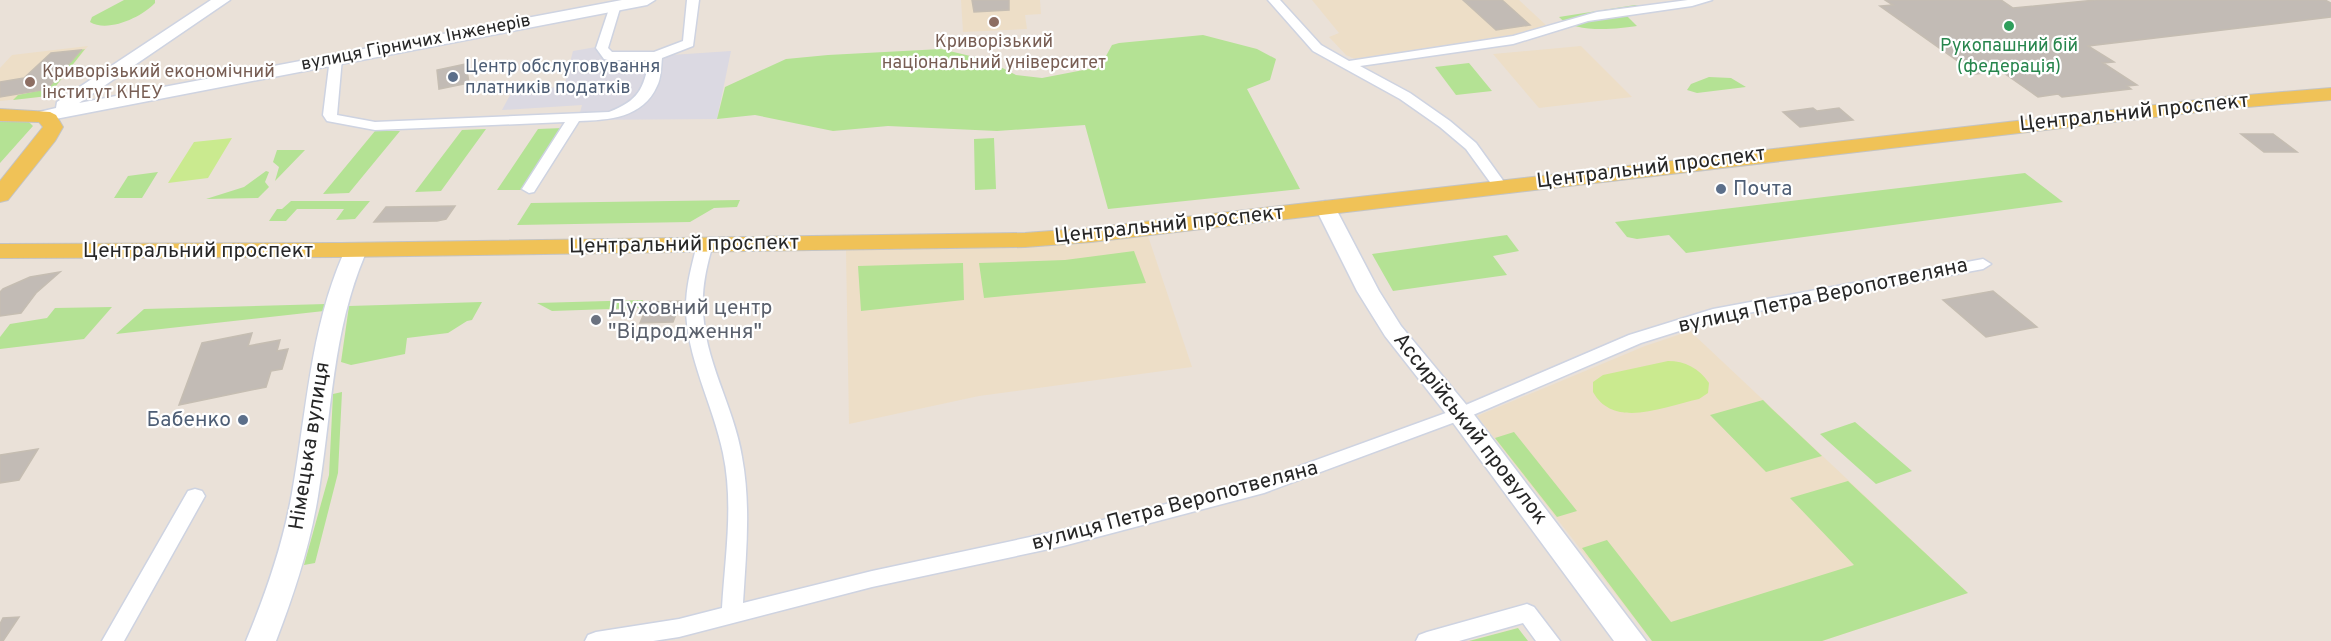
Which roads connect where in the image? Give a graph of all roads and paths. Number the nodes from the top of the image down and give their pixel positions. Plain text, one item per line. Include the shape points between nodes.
1 (222, 0) edge
2 (647, 0) edge
3 (693, 0) edge
4 (1274, 0) edge
5 (1706, 0) edge
6 (615, 5) junction
7 (656, 56) junction
8 (336, 58) junction
9 (1344, 65) junction
10 (2331, 94) edge
11 (0, 115) edge
12 (44, 116) junction
13 (575, 117) junction
14 (1500, 186) junction
15 (529, 189) dead end
16 (0, 195) edge
17 (1325, 207) junction
18 (705, 244) junction
19 (356, 250) junction
20 (0, 251) edge
21 (1983, 264) dead end
22 (1460, 414) junction
23 (195, 496) dead end
24 (732, 614) junction
25 (113, 641) edge
26 (261, 641) edge
27 (596, 641) edge
28 (1427, 641) edge
29 (1549, 641) edge
30 (1631, 641) edge

1 - 12 street
2 - 6 street, вулиця Гірничих Інженерів
3 - 7 street via 689,43
4 - 9 street via 1306,39
5 - 9 street via 1596,16 1513,40
6 - 7 street via 602,48 604,53
6 - 8 street, вулиця Гірничих Інженерів
7 - 13 street via 651,86 632,108 611,116
8 - 12 street, вулиця Гірничих Інженерів
8 - 13 street via 330,115 350,124 426,125
9 - 14 street via 1405,96 1445,124 1471,146
10 - 14 main road, Центральний проспект via 2247,100
11 - 12 main road
12 - 16 main road via 52,123 52,132
13 - 15 street
14 - 17 main road, Центральний проспект
17 - 18 main road, Центральний проспект via 1091,236 1025,240
17 - 22 street, Ассирійський провулок via 1393,331
18 - 19 main road, Центральний проспект
18 - 24 street via 693,296 699,345 731,446 737,485
19 - 20 main road, Центральний проспект
19 - 26 street, Німецька вулиця via 335,300 299,524
21 - 22 street, вулиця Петра Веропотвеляна via 1681,323
22 - 24 street, вулиця Петра Веропотвеляна via 1264,486 1063,538
22 - 30 street, Ассирійський провулок
23 - 25 street
24 - 27 street, вулиця Петра Веропотвеляна via 679,628
28 - 29 street via 1527,613

